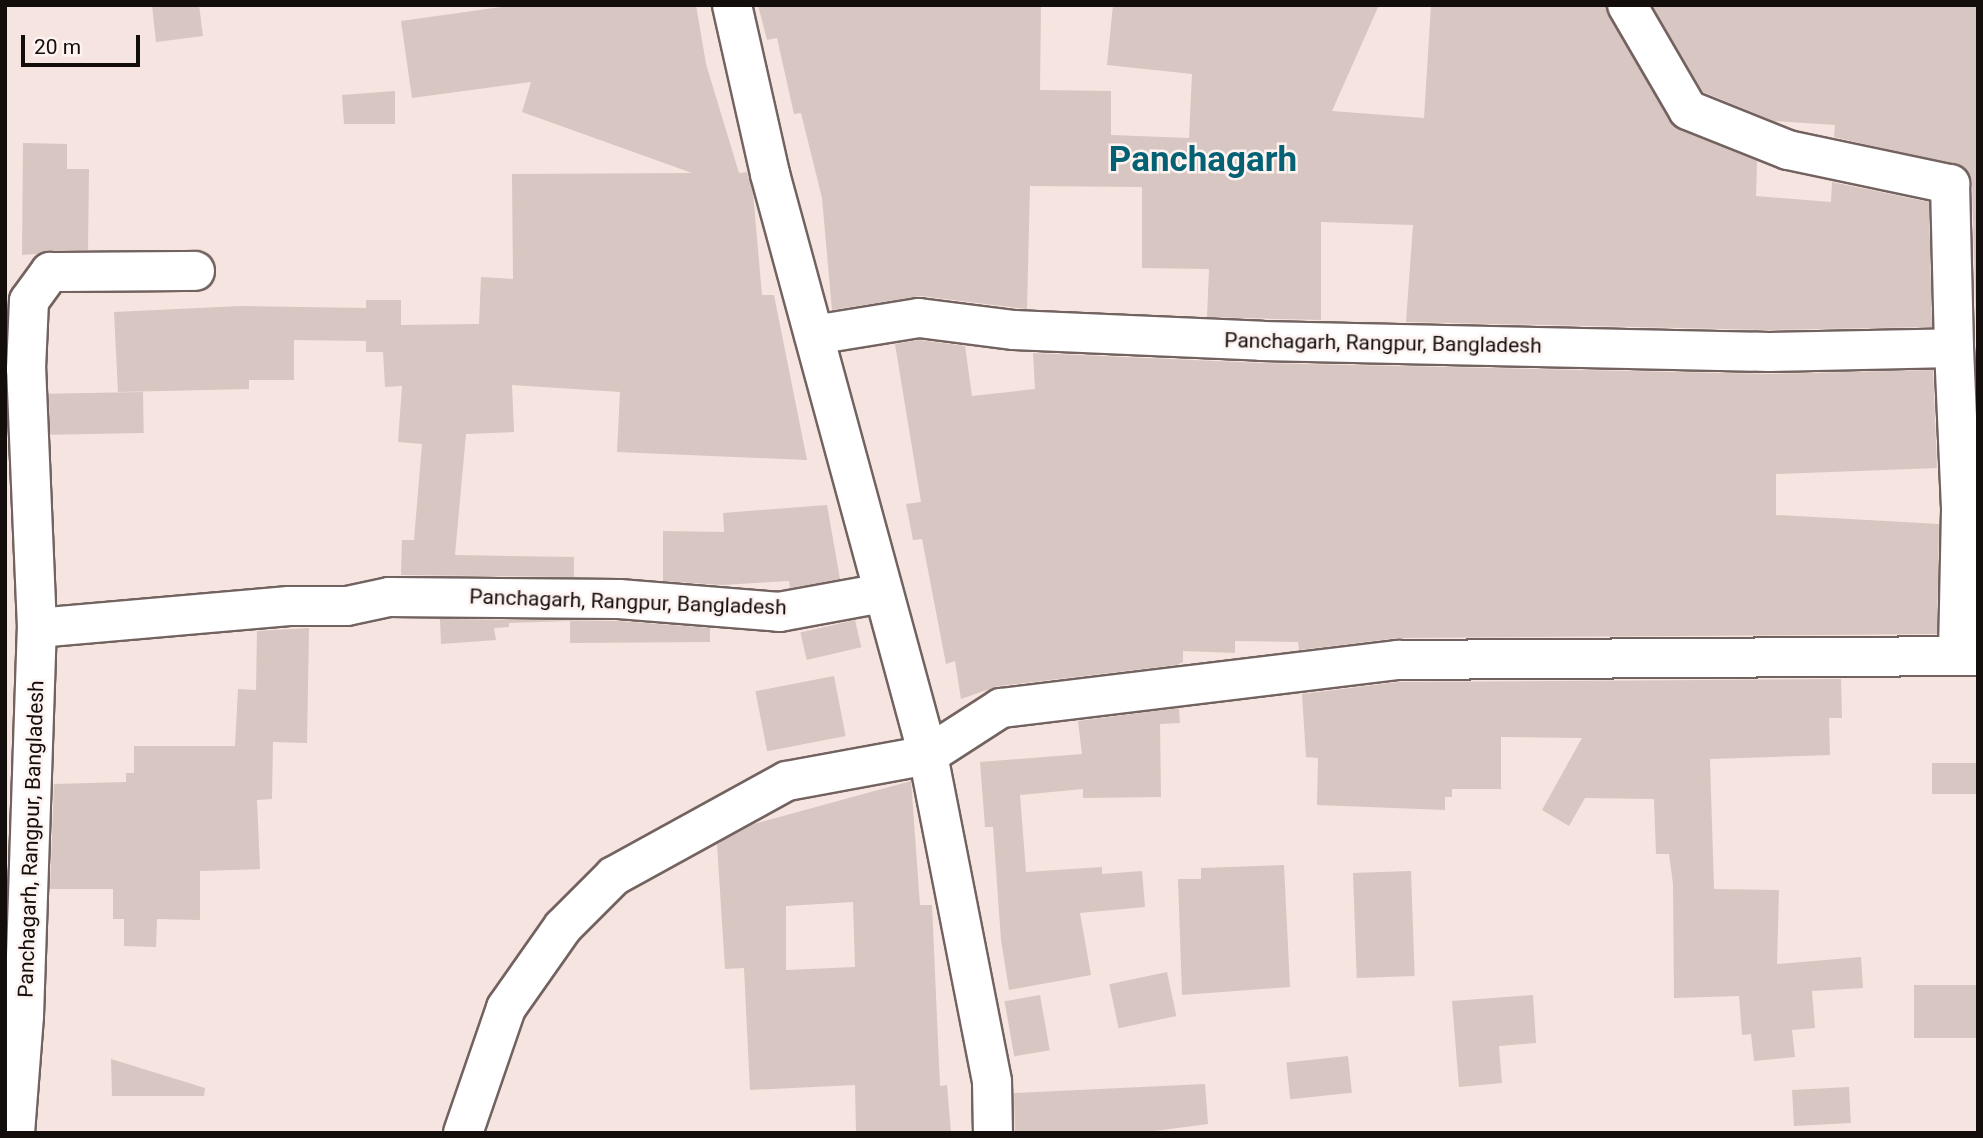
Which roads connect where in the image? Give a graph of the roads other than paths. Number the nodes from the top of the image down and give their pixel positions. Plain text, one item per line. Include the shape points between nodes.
1 (732, 5) edge
2 (1627, 5) edge
3 (195, 271) dead end
4 (814, 335) junction
5 (1954, 348) junction
6 (883, 593) junction
7 (37, 628) junction
8 (1968, 656) edge
9 (928, 755) junction
10 (15, 1133) edge
11 (463, 1133) edge
12 (993, 1133) edge

1 - 4 street via 770,174
2 - 5 street via 1688,110 1788,150 1950,184
3 - 7 street, Panchagarh, Rangpur, Bangladesh via 50,272 29,301 26,369
4 - 5 street, Panchagarh, Rangpur, Bangladesh via 919,318 1014,330 1248,340 1769,352
4 - 6 street
5 - 8 street
6 - 7 street, Panchagarh, Rangpur, Bangladesh via 779,612 619,599 389,597 347,606 261,608
6 - 9 street
7 - 10 street, Panchagarh, Rangpur, Bangladesh via 25,988
8 - 9 street via 1398,660 1001,708
9 - 11 street via 787,781 614,876 563,927 506,1008
9 - 12 street via 992,1082

